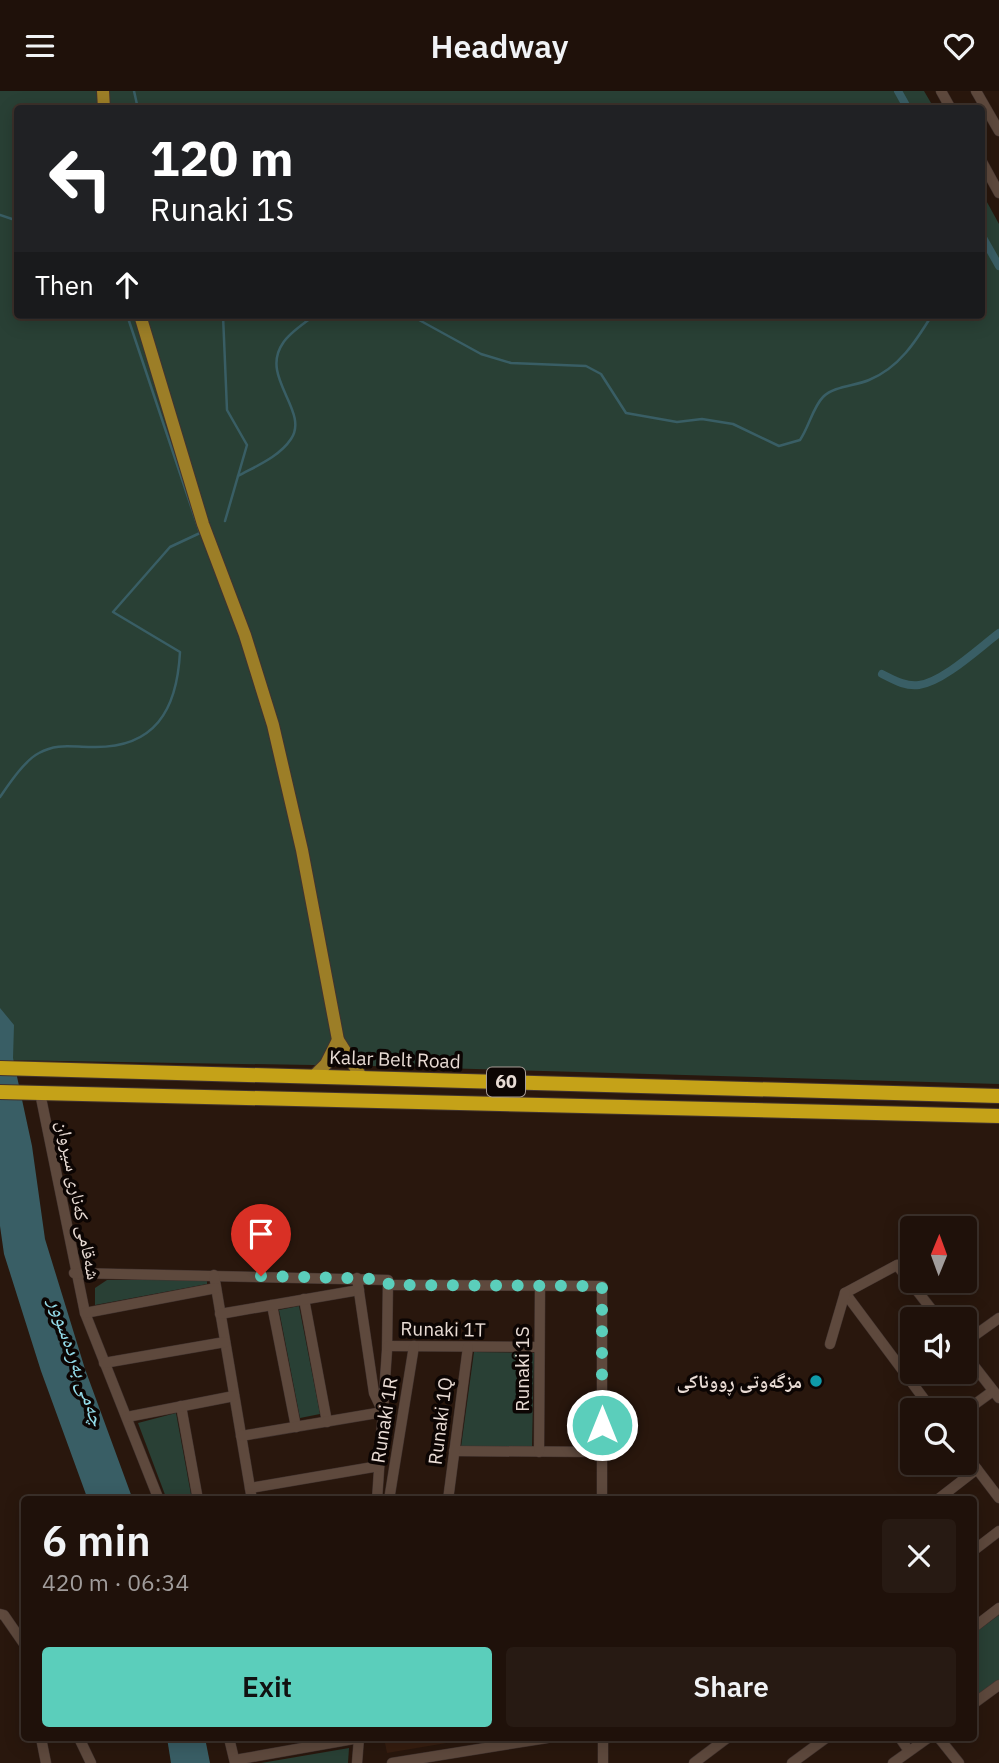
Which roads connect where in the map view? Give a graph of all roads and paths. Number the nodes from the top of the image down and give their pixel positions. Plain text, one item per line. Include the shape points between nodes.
1 (985, 106) edge
2 (998, 127) edge
3 (985, 168) edge
4 (999, 193) edge
5 (141, 319) edge
6 (338, 1041) junction
7 (6, 1068) edge
8 (314, 1076) junction
9 (362, 1078) junction
10 (756, 1088) junction
11 (0, 1092) edge
12 (34, 1092) junction
13 (999, 1096) edge
14 (755, 1110) junction
15 (999, 1116) edge
16 (74, 1273) junction
17 (214, 1275) junction
18 (357, 1278) junction
19 (390, 1285) junction
20 (540, 1286) junction
21 (216, 1288) junction
22 (359, 1290) junction
23 (845, 1293) junction
24 (304, 1299) junction
25 (272, 1305) junction
26 (930, 1307) edge
27 (85, 1313) junction
28 (220, 1314) junction
29 (999, 1318) edge
30 (977, 1334) edge
31 (225, 1342) junction
32 (830, 1344) dead end
33 (387, 1346) junction
34 (414, 1346) junction
35 (468, 1347) junction
36 (539, 1347) junction
37 (104, 1363) junction
38 (977, 1370) edge
39 (996, 1395) edge
40 (234, 1396) junction
41 (923, 1398) edge
42 (977, 1405) edge
43 (181, 1406) junction
44 (383, 1412) junction
45 (127, 1417) junction
46 (327, 1422) junction
47 (296, 1427) junction
48 (241, 1436) junction
49 (454, 1451) junction
50 (539, 1452) junction
51 (602, 1452) junction
52 (379, 1466) junction
53 (977, 1469) edge
54 (969, 1475) edge
55 (250, 1488) junction
56 (157, 1496) edge
57 (197, 1496) edge
58 (251, 1496) edge
59 (377, 1496) edge
60 (390, 1496) edge
61 (448, 1496) edge
62 (603, 1496) edge
63 (942, 1496) edge
64 (999, 1498) edge
65 (999, 1531) edge
66 (977, 1548) edge
67 (999, 1608) edge
68 (0, 1614) edge
69 (977, 1625) edge
70 (21, 1638) edge
71 (999, 1685) edge
72 (977, 1701) edge
73 (42, 1741) edge
74 (80, 1741) edge
75 (230, 1741) edge
76 (344, 1741) edge
77 (359, 1741) edge
78 (603, 1741) edge
79 (723, 1741) edge
80 (822, 1741) edge
81 (902, 1741) edge
82 (924, 1741) edge
83 (941, 1741) edge
84 (498, 1742) edge
85 (909, 1751) junction
86 (414, 1761) edge
87 (235, 1762) edge
88 (46, 1763) edge
89 (91, 1763) edge
90 (357, 1763) edge
91 (393, 1763) edge
92 (603, 1763) edge
93 (694, 1763) edge
94 (792, 1763) edge
95 (893, 1763) edge
96 (959, 1763) edge

1 - 2 street
3 - 4 street
5 - 6 main road via 203,524 273,725
6 - 8 main road
6 - 9 main road
7 - 8 highway, Kalar Belt Road / 60
8 - 9 highway, Kalar Belt Road / 60
9 - 10 highway, Kalar Belt Road / 60
10 - 13 highway, Kalar Belt Road / 60
10 - 14 highway via 751,1099
11 - 12 highway, 60
12 - 14 highway, 60
12 - 16 street, شەقامی کەناری سیروان
14 - 15 highway, 60
16 - 17 street
16 - 27 street, شەقامی کەناری سیروان
17 - 18 street
17 - 21 street
18 - 19 street via 384,1279
18 - 22 street
19 - 20 street
19 - 33 street
20 - 36 street, Runaki 1S
20 - 51 street via 602,1286
21 - 27 street
21 - 28 street
22 - 24 street
22 - 44 street via 374,1392
23 - 26 street via 897,1265
23 - 32 street
23 - 41 street
24 - 25 street
24 - 46 street
25 - 28 street
25 - 47 street
27 - 37 street, شەقامی کەناری سیروان
28 - 31 street
29 - 30 street
31 - 37 street
31 - 40 street
33 - 34 street, Runaki 1T
33 - 44 street
34 - 35 street, Runaki 1T
34 - 60 street, Runaki 1R
35 - 36 street, Runaki 1T
35 - 49 street, Runaki 1Q
36 - 50 street, Runaki 1S
37 - 45 street, شەقامی کەناری سیروان
38 - 39 street
39 - 42 street
40 - 43 street
40 - 48 street
43 - 45 street
43 - 57 street
44 - 46 street
44 - 52 street
45 - 56 street, شەقامی کەناری سیروان
46 - 47 street
47 - 48 street
48 - 55 street
49 - 50 street
49 - 61 street, Runaki 1Q
50 - 51 street
51 - 62 street
52 - 55 street
52 - 59 street
53 - 64 street
54 - 63 street
55 - 58 street
65 - 66 street
67 - 69 street
68 - 70 street
71 - 72 street
73 - 88 street
74 - 89 street
75 - 87 street
76 - 87 street
77 - 90 street
78 - 92 street
79 - 93 street
80 - 94 street
81 - 85 street
82 - 85 street
83 - 96 street
84 - 86 street
85 - 95 street
86 - 91 street

